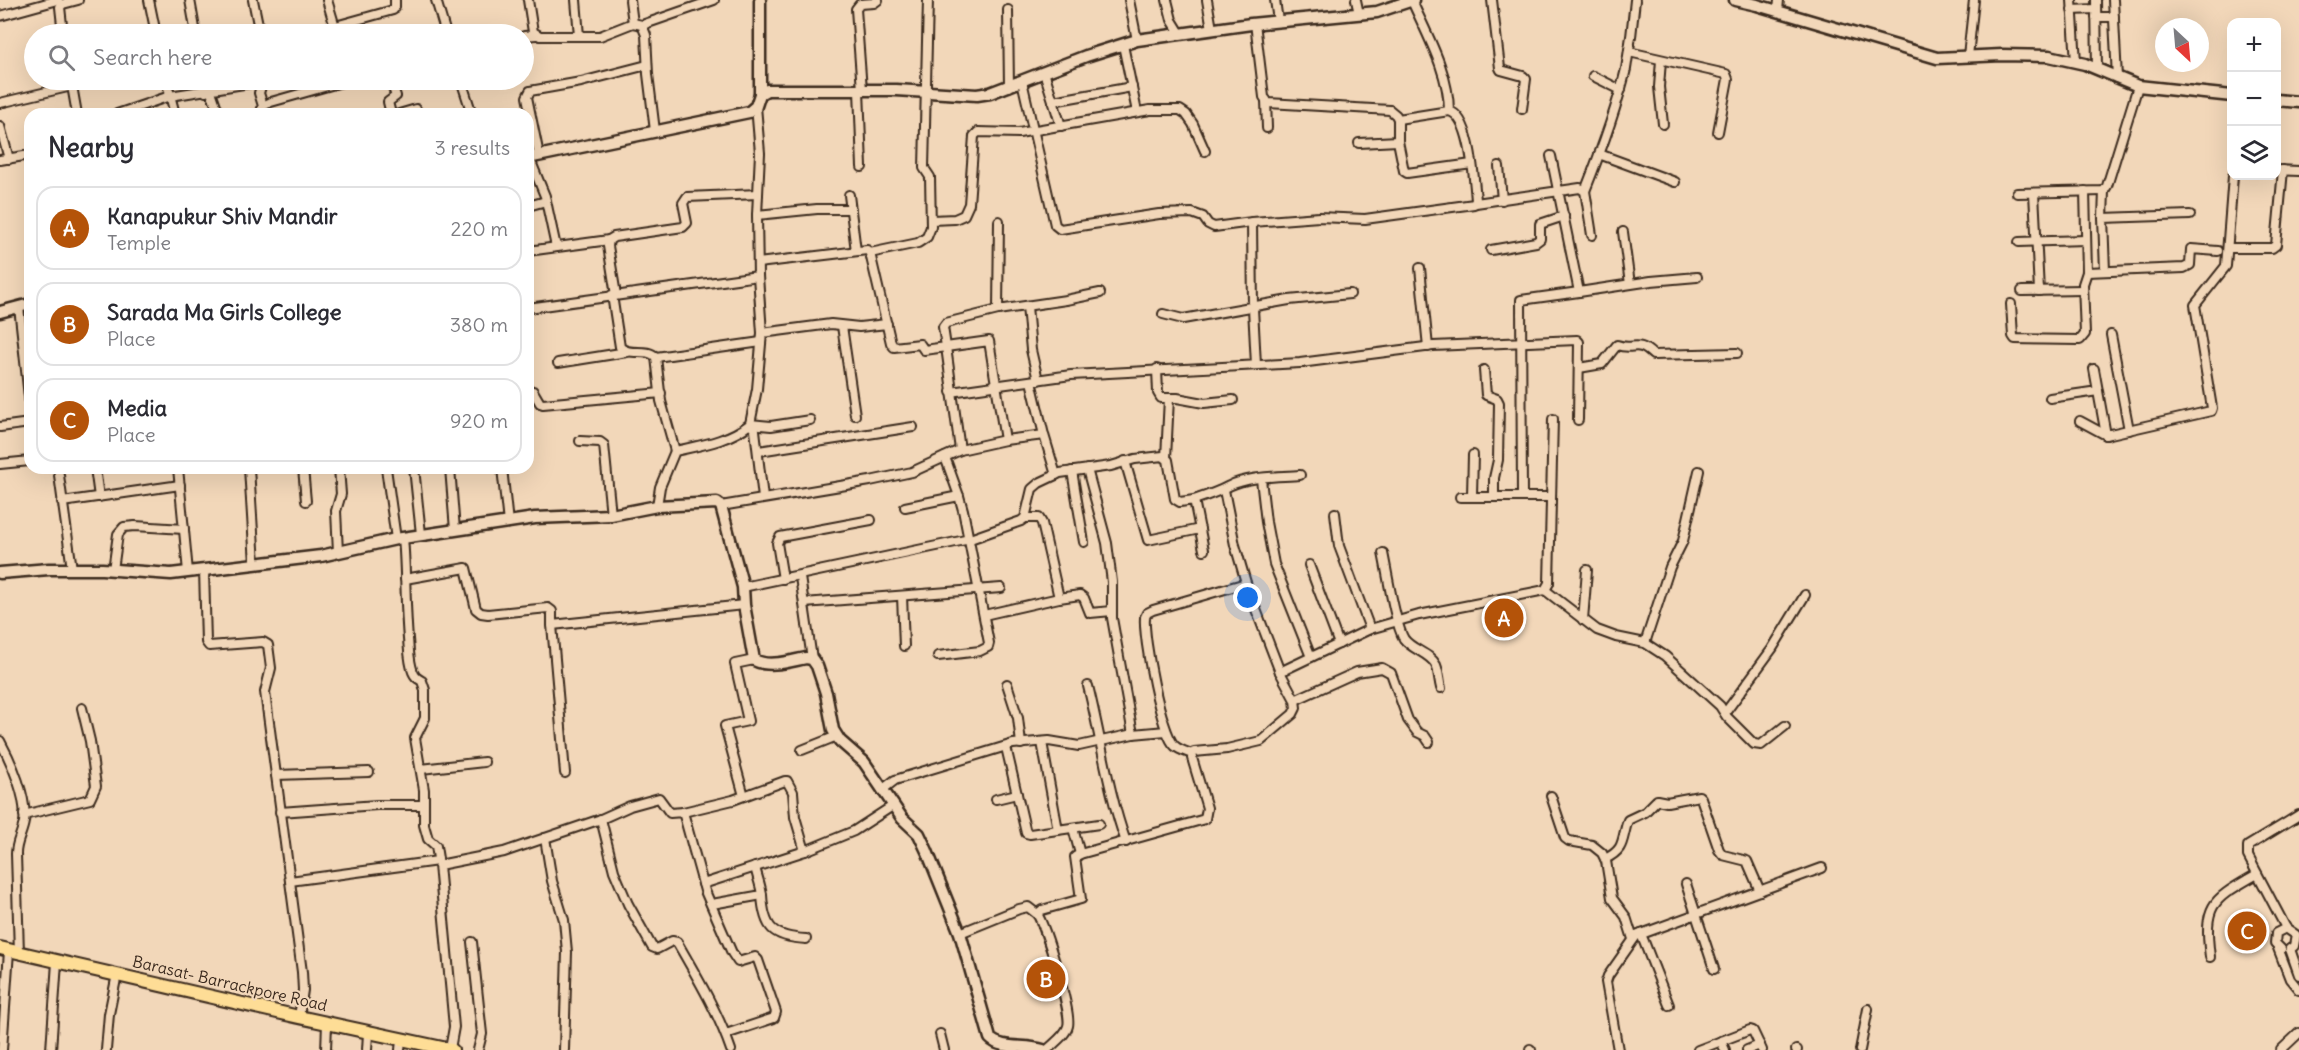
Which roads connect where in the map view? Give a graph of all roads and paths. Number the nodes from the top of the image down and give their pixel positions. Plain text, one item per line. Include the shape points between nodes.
1 (78, 0) edge
2 (149, 0) edge
3 (190, 0) edge
4 (253, 0) edge
5 (327, 0) edge
6 (395, 0) edge
7 (436, 0) edge
8 (528, 0) edge
9 (576, 0) edge
10 (630, 0) edge
11 (714, 0) edge
12 (760, 0) edge
13 (878, 0) edge
14 (928, 0) edge
15 (1129, 0) edge
16 (1167, 0) edge
17 (1207, 0) edge
18 (1275, 0) edge
19 (1356, 0) edge
20 (1413, 0) edge
21 (1492, 0) edge
22 (1635, 0) edge
23 (1735, 0) edge
24 (1974, 0) edge
25 (2072, 0) edge
26 (2096, 0) edge
27 (2114, 0) edge
28 (61, 1) edge
29 (1778, 5) edge
30 (1008, 10) dead end
31 (2072, 10) junction
32 (2096, 13) junction
33 (1359, 14) junction
34 (0, 16) edge
35 (2114, 17) junction
36 (1278, 21) junction
37 (1255, 23) junction
38 (62, 24) edge
39 (154, 24) edge
40 (194, 24) edge
41 (258, 24) edge
42 (332, 24) edge
43 (354, 24) edge
44 (443, 24) edge
45 (531, 24) edge
46 (637, 24) junction
47 (1212, 29) junction
48 (534, 31) edge
49 (1180, 33) junction
50 (536, 35) joint
51 (579, 36) junction
52 (1137, 40) junction
53 (1123, 45) junction
54 (1629, 52) junction
55 (1968, 56) junction
56 (1661, 60) junction
57 (2076, 62) junction
58 (647, 65) junction
59 (2097, 69) junction
60 (1044, 72) junction
61 (1593, 76) dead end
62 (2118, 78) junction
63 (1022, 81) junction
64 (2138, 86) junction
65 (1009, 87) junction
66 (1132, 87) junction
67 (44, 90) edge
68 (72, 90) edge
69 (168, 90) edge
70 (213, 90) edge
71 (260, 90) edge
72 (312, 90) edge
73 (394, 90) edge
74 (464, 90) edge
75 (860, 90) junction
76 (1620, 90) junction
77 (208, 91) junction
78 (925, 92) junction
79 (760, 94) junction
80 (2227, 95) edge
81 (170, 96) junction
82 (1266, 100) junction
83 (2281, 100) edge
84 (1053, 101) junction
85 (2299, 102) edge
86 (0, 103) edge
87 (263, 106) joint
88 (756, 106) junction
89 (76, 108) edge
90 (135, 108) edge
91 (173, 108) edge
92 (216, 108) edge
93 (390, 108) edge
94 (470, 108) edge
95 (528, 108) edge
96 (1522, 109) dead end
97 (1449, 111) junction
98 (1137, 112) junction
99 (1398, 119) junction
100 (1663, 124) dead end
101 (0, 126) edge
102 (1061, 126) junction
103 (1268, 128) dead end
104 (655, 131) junction
105 (1034, 131) junction
106 (1718, 132) dead end
107 (1398, 141) junction
108 (1359, 143) dead end
109 (1205, 151) dead end
110 (1599, 154) junction
111 (24, 156) edge
112 (1551, 156) dead end
113 (534, 157) edge
114 (9, 159) junction
115 (0, 160) edge
116 (534, 163) edge
117 (1472, 164) junction
118 (1498, 166) dead end
119 (862, 167) dead end
120 (2281, 170) edge
121 (2299, 171) edge
122 (2233, 180) edge
123 (2279, 180) edge
124 (1675, 183) dead end
125 (1559, 190) junction
126 (1585, 191) junction
127 (2085, 191) junction
128 (2104, 191) junction
129 (2034, 193) junction
130 (758, 194) junction
131 (2017, 194) dead end
132 (849, 195) dead end
133 (1502, 200) junction
134 (546, 201) junction
135 (1476, 203) junction
136 (534, 204) edge
137 (851, 209) junction
138 (757, 215) junction
139 (2190, 215) dead end
140 (1564, 216) junction
141 (2103, 218) junction
142 (931, 220) junction
143 (999, 222) dead end
144 (1252, 222) junction
145 (1623, 232) dead end
146 (1592, 235) dead end
147 (609, 240) junction
148 (2086, 240) junction
149 (2019, 242) dead end
150 (2037, 242) junction
151 (556, 247) junction
152 (2229, 248) junction
153 (1491, 249) dead end
154 (534, 250) edge
155 (856, 251) junction
156 (2218, 251) dead end
157 (870, 253) junction
158 (758, 263) junction
159 (1420, 268) dead end
160 (2086, 272) junction
161 (2105, 272) junction
162 (758, 276) junction
163 (1697, 277) dead end
164 (1630, 284) junction
165 (2083, 290) junction
166 (2022, 291) dead end
167 (2039, 291) junction
168 (1579, 292) junction
169 (1100, 293) dead end
170 (1350, 294) dead end
171 (614, 295) junction
172 (2011, 304) dead end
173 (24, 306) edge
174 (1027, 306) junction
175 (534, 307) edge
176 (1252, 308) junction
177 (998, 310) junction
178 (0, 312) edge
179 (1163, 314) dead end
180 (887, 324) junction
181 (842, 326) junction
182 (762, 333) junction
183 (2111, 335) dead end
184 (1522, 341) junction
185 (761, 342) junction
186 (946, 347) junction
187 (1428, 347) junction
188 (627, 352) junction
189 (1737, 353) dead end
190 (656, 357) junction
191 (558, 363) dead end
192 (1256, 365) junction
193 (1579, 368) junction
194 (1157, 369) junction
195 (2094, 369) dead end
196 (1484, 370) dead end
197 (1034, 380) junction
198 (997, 386) junction
199 (2098, 391) junction
200 (951, 392) junction
201 (534, 393) edge
202 (661, 393) junction
203 (1169, 398) junction
204 (2050, 398) dead end
205 (1233, 400) dead end
206 (855, 416) dead end
207 (1553, 419) dead end
208 (810, 420) dead end
209 (1578, 420) dead end
210 (2080, 421) dead end
211 (24, 424) edge
212 (750, 424) junction
213 (0, 427) edge
214 (913, 427) dead end
215 (2129, 430) junction
216 (1044, 435) junction
217 (2106, 435) junction
218 (1005, 440) junction
219 (580, 441) dead end
220 (960, 450) junction
221 (675, 451) junction
222 (759, 451) junction
223 (1473, 455) dead end
224 (945, 457) junction
225 (1166, 458) junction
226 (24, 461) edge
227 (1125, 461) junction
228 (0, 464) edge
229 (1087, 469) junction
230 (1072, 471) junction
231 (1699, 471) dead end
232 (59, 474) edge
233 (96, 474) edge
234 (179, 474) edge
235 (249, 474) edge
236 (304, 474) edge
237 (339, 474) edge
238 (387, 474) edge
239 (415, 474) edge
240 (450, 474) edge
241 (503, 474) edge
242 (1056, 475) junction
243 (1300, 475) dead end
244 (1261, 479) junction
245 (180, 485) junction
246 (1224, 490) junction
247 (1472, 495) junction
248 (959, 496) junction
249 (99, 497) junction
250 (1460, 497) dead end
251 (1494, 497) junction
252 (1522, 497) junction
253 (1551, 497) junction
254 (763, 498) junction
255 (1194, 500) junction
256 (306, 501) dead end
257 (62, 502) junction
258 (657, 506) junction
259 (721, 506) junction
260 (905, 507) dead end
261 (1335, 513) dead end
262 (611, 514) junction
263 (1025, 518) junction
264 (871, 520) dead end
265 (508, 523) junction
266 (184, 529) junction
267 (1200, 529) junction
268 (455, 530) junction
269 (421, 534) junction
270 (399, 538) junction
271 (968, 539) junction
272 (1084, 542) dead end
273 (1204, 550) dead end
274 (338, 552) junction
275 (1383, 553) dead end
276 (255, 564) junction
277 (1309, 565) dead end
278 (72, 569) junction
279 (113, 570) junction
280 (204, 570) junction
281 (1587, 570) dead end
282 (188, 572) junction
283 (0, 573) edge
284 (800, 577) junction
285 (405, 579) junction
286 (783, 579) junction
287 (1246, 583) junction
288 (743, 587) junction
289 (1001, 588) dead end
290 (979, 590) junction
291 (1545, 590) junction
292 (1805, 595) dead end
293 (902, 596) junction
294 (1059, 598) junction
295 (804, 603) junction
296 (744, 605) junction
297 (1112, 611) junction
298 (984, 615) junction
299 (1582, 620) junction
300 (1398, 622) junction
301 (552, 626) junction
302 (1370, 629) junction
303 (1645, 643) junction
304 (1339, 644) junction
305 (904, 646) dead end
306 (938, 656) dead end
307 (1311, 657) junction
308 (812, 659) junction
309 (754, 660) junction
310 (1280, 672) junction
311 (1007, 684) dead end
312 (1088, 686) dead end
313 (1441, 688) dead end
314 (1295, 700) junction
315 (82, 708) dead end
316 (1725, 713) junction
317 (1785, 726) dead end
318 (1166, 731) junction
319 (1133, 734) junction
320 (837, 736) junction
321 (0, 741) edge
322 (1042, 742) junction
323 (1429, 742) dead end
324 (1102, 743) junction
325 (1021, 744) junction
326 (1006, 747) junction
327 (802, 750) dead end
328 (3, 754) edge
329 (1192, 754) junction
330 (484, 762) dead end
331 (421, 769) junction
332 (369, 772) dead end
333 (565, 773) dead end
334 (276, 775) junction
335 (882, 790) junction
336 (1017, 794) junction
337 (744, 796) junction
338 (1551, 796) dead end
339 (996, 799) dead end
340 (424, 805) junction
341 (894, 805) junction
342 (280, 812) junction
343 (683, 812) junction
344 (24, 815) junction
345 (2299, 815) edge
346 (601, 819) junction
347 (1099, 824) dead end
348 (1073, 828) junction
349 (1058, 830) junction
350 (545, 838) junction
351 (1126, 842) junction
352 (805, 851) junction
353 (1080, 854) junction
354 (1605, 859) junction
355 (438, 863) junction
356 (755, 867) junction
357 (1822, 868) dead end
358 (2257, 874) junction
359 (290, 881) junction
360 (703, 884) junction
361 (1686, 885) dead end
362 (1760, 891) junction
363 (762, 895) junction
364 (712, 904) junction
365 (1037, 914) junction
366 (1696, 914) junction
367 (2286, 928) junction
368 (960, 933) junction
369 (1641, 934) junction
370 (2297, 934) edge
371 (806, 939) dead end
372 (1633, 939) junction
373 (472, 942) dead end
374 (2278, 948) junction
375 (2290, 949) junction
376 (9, 951) edge
377 (2210, 957) dead end
378 (57, 962) junction
379 (1714, 969) dead end
380 (117, 974) junction
381 (2299, 975) edge
382 (2299, 990) edge
383 (1669, 1005) dead end
384 (1868, 1009) dead end
385 (299, 1017) junction
386 (327, 1023) junction
387 (368, 1033) junction
388 (726, 1034) junction
389 (940, 1034) dead end
390 (2299, 1034) edge
391 (1721, 1041) junction
392 (400, 1045) edge
393 (1761, 1047) edge
394 (2, 1050) edge
395 (51, 1050) edge
396 (106, 1050) edge
397 (326, 1050) edge
398 (367, 1050) edge
399 (451, 1050) edge
400 (478, 1050) edge
401 (564, 1050) edge
402 (730, 1050) edge
403 (944, 1050) edge
404 (1045, 1050) edge
405 (1618, 1050) edge
406 (1698, 1050) edge
407 (1725, 1050) edge
408 (1747, 1050) edge
409 (1860, 1050) edge
410 (2281, 1050) edge

1 - 28 street
2 - 39 street
3 - 40 street
4 - 41 street
5 - 42 street
6 - 43 street via 393,10
7 - 44 street
8 - 45 street
9 - 51 street
10 - 46 street
11 - 46 street
12 - 79 street
13 - 75 street via 860,4 856,9
14 - 78 street
15 - 52 street
16 - 49 street
17 - 47 street
18 - 36 street
19 - 33 street
20 - 33 street
20 - 97 street via 1441,69 1449,94
21 - 96 street via 1500,68 1526,79
22 - 54 street
23 - 29 street
24 - 55 street
25 - 31 street
26 - 32 street
27 - 35 street
28 - 34 street
28 - 38 street
29 - 55 street via 1937,58
30 - 65 street
31 - 32 street
31 - 57 street
32 - 35 street
32 - 59 street
33 - 36 street
35 - 62 street
36 - 37 street
37 - 47 street
37 - 82 street
46 - 51 street via 600,36
46 - 58 street via 646,35
47 - 49 street
48 - 50 street
49 - 52 street
50 - 51 street
52 - 53 street
53 - 60 street
53 - 66 street
54 - 56 street
54 - 76 street
55 - 57 street via 2034,55
56 - 100 street
56 - 106 street via 1726,74
57 - 59 street
58 - 95 street via 530,91
58 - 104 street
59 - 62 street
60 - 63 street
60 - 84 street
61 - 76 street
62 - 64 street
63 - 65 street
63 - 105 street
64 - 80 street
64 - 128 street
65 - 78 street via 977,94
66 - 84 street
66 - 98 street
67 - 86 street
68 - 89 street
69 - 81 street
70 - 77 street
71 - 87 street
72 - 87 street
73 - 93 street via 396,96 388,102
74 - 94 street
75 - 78 street
75 - 79 street via 775,89
75 - 119 street
76 - 110 street
77 - 81 street
77 - 92 street
78 - 142 street via 924,168 930,177
79 - 88 street
81 - 90 street
81 - 91 street
82 - 99 street via 1390,110
82 - 103 street
83 - 85 street
84 - 102 street
88 - 104 street via 748,112
88 - 130 street
97 - 99 street
97 - 117 street via 1463,124
98 - 102 street
98 - 109 street via 1183,111
99 - 107 street
101 - 114 street
102 - 105 street
104 - 113 street
105 - 142 street via 984,132 974,136 969,204 964,215
105 - 144 street via 1055,225 1060,229 1159,214 1198,214 1214,227
107 - 108 street
107 - 117 street via 1406,172
110 - 124 street
110 - 126 street
111 - 114 street
112 - 125 street
114 - 115 street
116 - 134 street
117 - 135 street
118 - 133 street
120 - 121 street
122 - 152 street
123 - 152 street via 2276,245
125 - 126 street
125 - 133 street
125 - 140 street
126 - 146 street
127 - 128 street
127 - 129 street
127 - 148 street
128 - 141 street
129 - 131 street
129 - 150 street
130 - 138 street
130 - 147 street via 687,197 683,203 687,223 683,227
132 - 137 street
133 - 135 street
134 - 136 street
134 - 151 street
135 - 144 street via 1365,219 1319,217
137 - 138 street
137 - 155 street
138 - 158 street
139 - 141 street
140 - 153 street via 1540,224 1540,239 1536,242
140 - 168 street
141 - 161 street
142 - 157 street via 925,240
143 - 177 street
144 - 176 street
145 - 164 street
147 - 151 street
147 - 171 street
148 - 150 street
148 - 160 street
149 - 150 street
150 - 167 street
151 - 154 street
152 - 215 street via 2223,271 2195,305 2211,411
155 - 157 street
155 - 158 street
156 - 161 street via 2191,249 2190,265 2184,268
157 - 180 street
158 - 162 street
159 - 187 street
160 - 161 street
160 - 165 street
162 - 171 street
162 - 182 street
163 - 164 street
164 - 168 street
165 - 167 street
165 - 172 street via 2085,334 2080,340 2018,340 2013,336
166 - 167 street
168 - 184 street via 1521,300
169 - 174 street
170 - 176 street
171 - 175 street
171 - 188 street via 620,347
173 - 178 street
174 - 177 street
174 - 197 street
176 - 179 street via 1183,318
176 - 192 street
177 - 186 street via 944,324
180 - 181 street
180 - 186 street via 894,346 920,344 927,351
181 - 182 street
181 - 206 street
182 - 185 street
183 - 215 street
184 - 187 street
184 - 193 street via 1577,340
184 - 252 street
185 - 190 street
185 - 212 street
186 - 198 street via 989,341
186 - 200 street
187 - 192 street
188 - 190 street via 648,352
188 - 191 street
189 - 193 street via 1653,355 1645,347 1617,345 1602,364
190 - 202 street
192 - 194 street
193 - 209 street
194 - 197 street
194 - 203 street via 1158,396
195 - 199 street
196 - 251 street via 1486,396 1499,403
197 - 198 street
197 - 216 street
198 - 200 street
198 - 218 street
199 - 204 street
199 - 217 street
200 - 220 street
201 - 202 street via 543,404
202 - 221 street
203 - 205 street via 1204,403
203 - 225 street
207 - 253 street
208 - 212 street via 771,426
210 - 217 street
211 - 213 street
212 - 221 street via 719,441
212 - 222 street
214 - 222 street
215 - 217 street
216 - 218 street
216 - 242 street
218 - 220 street
219 - 262 street via 604,445
220 - 224 street
221 - 258 street via 660,487
222 - 254 street
223 - 247 street
224 - 248 street
224 - 254 street via 912,472 870,482
225 - 227 street
225 - 255 street via 1175,499
226 - 228 street
227 - 229 street
227 - 267 street via 1148,540
229 - 230 street
229 - 297 street via 1107,543
230 - 242 street
230 - 272 street
231 - 303 street via 1683,541 1670,567
232 - 257 street
233 - 249 street
234 - 245 street
235 - 276 street
236 - 256 street
237 - 274 street
238 - 270 street
239 - 269 street
240 - 268 street
241 - 265 street
242 - 263 street via 1032,489
243 - 244 street
244 - 246 street
244 - 307 street via 1274,564
245 - 249 street
245 - 266 street
246 - 255 street
246 - 287 street
247 - 250 street
247 - 251 street
248 - 260 street
248 - 271 street
249 - 257 street
251 - 252 street
252 - 253 street
253 - 291 street via 1549,583
254 - 259 street
255 - 267 street
257 - 278 street
258 - 259 street
258 - 262 street
259 - 288 street
261 - 302 street via 1339,546
262 - 265 street
263 - 271 street
263 - 294 street via 1039,518 1042,523
264 - 286 street via 780,537 777,543
265 - 268 street
266 - 279 street via 124,528 118,534
266 - 282 street
267 - 273 street
268 - 269 street
269 - 270 street
270 - 274 street
270 - 285 street
271 - 284 street
271 - 290 street
274 - 276 street
275 - 300 street
276 - 280 street
277 - 304 street
278 - 279 street
278 - 283 street
279 - 282 street
280 - 282 street
280 - 334 street via 209,646 263,642 268,645 271,668 265,692
281 - 299 street
284 - 286 street
284 - 295 street
285 - 301 street via 466,568 476,609 481,613 548,608 552,611
285 - 331 street via 410,658 413,672 425,690 425,718 416,734
286 - 288 street
287 - 310 street
287 - 318 street via 1147,613 1144,622 1151,667
288 - 296 street
289 - 290 street
290 - 293 street
290 - 298 street
291 - 299 street
291 - 300 street
292 - 316 street via 1772,650
293 - 295 street
293 - 305 street
294 - 297 street via 1083,596 1090,613
294 - 298 street
295 - 308 street
296 - 301 street
296 - 309 street
297 - 319 street
298 - 306 street via 988,647
299 - 303 street via 1608,634
300 - 302 street
300 - 313 street via 1404,638 1436,665
301 - 333 street
302 - 304 street
303 - 316 street via 1679,666
304 - 307 street
307 - 310 street
308 - 309 street via 771,664
308 - 320 street
309 - 337 street via 735,663 748,721 724,726
310 - 314 street
311 - 325 street
312 - 324 street
314 - 323 street via 1357,672 1382,668 1391,673 1408,720
314 - 329 street via 1293,714 1261,741
315 - 344 street via 96,786 93,794 90,799
316 - 317 street via 1758,746
318 - 319 street
318 - 329 street via 1175,746
319 - 324 street
320 - 327 street
320 - 335 street via 864,762
321 - 328 street
322 - 324 street via 1079,747
322 - 325 street
322 - 349 street
324 - 351 street
325 - 326 street
326 - 335 street via 894,780
326 - 336 street
328 - 344 street via 18,780
329 - 351 street via 1207,808 1205,819
330 - 331 street
331 - 340 street
332 - 334 street
334 - 342 street
335 - 341 street
336 - 339 street
336 - 349 street via 1026,832
337 - 343 street
337 - 352 street via 788,781
338 - 354 street via 1565,838 1594,847
340 - 342 street via 377,804
340 - 355 street via 424,825 428,839 436,846
341 - 352 street via 854,831
341 - 368 street via 919,834
342 - 359 street
343 - 346 street via 670,813 659,798
343 - 360 street
344 - 376 street via 16,843
345 - 358 street via 2248,846 2248,856
346 - 350 street
346 - 388 street via 614,871 652,947 677,942
347 - 348 street
348 - 349 street
348 - 353 street
350 - 355 street via 504,852
350 - 401 street via 564,920 567,952
351 - 353 street
352 - 356 street
353 - 365 street via 1074,860 1081,899
354 - 362 street via 1621,848 1628,820 1645,812 1654,801 1699,796 1720,853 1747,861
354 - 372 street via 1612,898 1626,917
355 - 359 street
355 - 399 street via 454,1027
356 - 360 street
356 - 363 street
357 - 362 street
358 - 367 street
358 - 377 street via 2215,902 2206,931
359 - 385 street via 302,972
360 - 364 street
361 - 366 street
362 - 366 street
363 - 364 street
363 - 371 street via 761,907 771,928
364 - 388 street via 737,961 755,957 758,960 776,1012 774,1018
365 - 368 street via 1028,907 1019,909
365 - 404 street via 1069,1019 1067,1030
366 - 369 street
366 - 379 street
367 - 370 street
367 - 374 street via 2274,938
368 - 404 street via 990,1038 1000,1047
369 - 372 street
369 - 383 street
370 - 375 street
372 - 405 street via 1606,982
373 - 400 street via 482,1034
374 - 375 street
374 - 382 street via 2290,979
375 - 381 street
376 - 378 main road, Barasat- Barrackpore Road
376 - 394 street
378 - 380 main road, Barasat- Barrackpore Road
378 - 395 street
380 - 385 main road, Barasat- Barrackpore Road
380 - 396 street
384 - 409 street
385 - 386 main road, Barasat- Barrackpore Road
386 - 387 main road, Barasat- Barrackpore Road
386 - 397 street
387 - 392 main road, Barasat- Barrackpore Road
387 - 398 street
388 - 402 street
389 - 403 street
390 - 410 street
391 - 393 street via 1752,1030
391 - 406 street
391 - 407 street
392 - 399 main road, Barasat- Barrackpore Road
393 - 408 street

